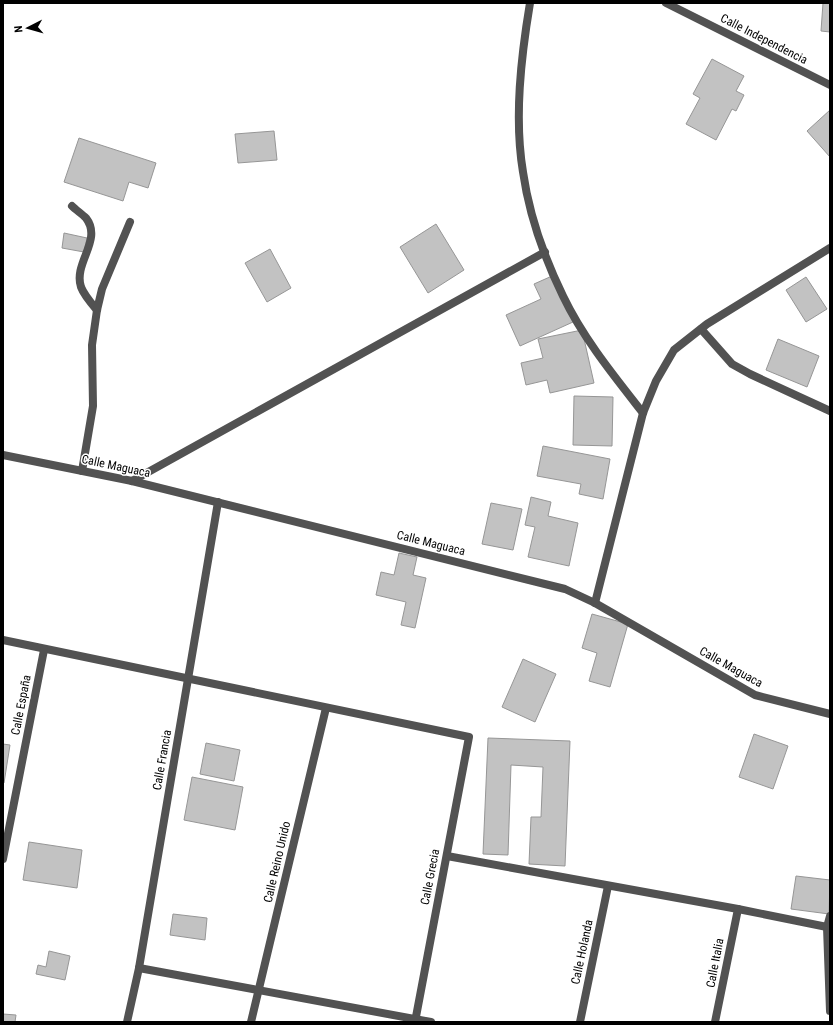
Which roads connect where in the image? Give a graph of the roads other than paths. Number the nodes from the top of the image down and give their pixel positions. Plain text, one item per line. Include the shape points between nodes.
1 (530, 3) edge
2 (666, 3) edge
3 (830, 85) edge
4 (72, 206) dead end
5 (130, 222) dead end
6 (830, 248) edge
7 (545, 252) junction
8 (97, 310) junction
9 (701, 329) junction
10 (830, 411) edge
11 (643, 413) junction
12 (3, 455) edge
13 (82, 471) junction
14 (132, 481) junction
15 (218, 502) junction
16 (595, 603) junction
17 (3, 640) edge
18 (44, 650) junction
19 (188, 678) junction
20 (326, 708) junction
21 (830, 714) edge
22 (447, 856) junction
23 (3, 859) edge
24 (608, 886) junction
25 (738, 909) junction
26 (830, 916) edge
27 (827, 927) junction
28 (139, 968) junction
29 (259, 990) junction
30 (830, 1012) edge
31 (415, 1020) edge
32 (127, 1022) edge
33 (251, 1022) edge
34 (431, 1022) edge
35 (580, 1022) edge
36 (715, 1022) edge

1 - 7 street via 524,41 519,110 523,171 531,213
2 - 3 street, Calle Independencia
4 - 8 street via 86,218 91,229 92,238 80,274 81,287
5 - 8 street via 102,289
6 - 9 street
7 - 11 street via 563,296 594,348
7 - 14 street
8 - 13 street via 92,345 94,406
9 - 10 street via 732,364
9 - 11 street via 674,350 656,381
11 - 16 street
12 - 13 street, Calle Maguaca
13 - 14 street, Calle Maguaca
14 - 15 street, Calle Maguaca
15 - 16 street, Calle Maguaca via 565,589
15 - 19 street, Calle Francia
16 - 21 street, Calle Maguaca via 755,695
17 - 18 street
18 - 19 street
18 - 23 street, Calle España
19 - 20 street
19 - 28 street, Calle Francia
20 - 22 street, Calle Grecia via 469,737
20 - 29 street, Calle Reino Unido
22 - 24 street
22 - 31 street, Calle Grecia
24 - 25 street
24 - 35 street, Calle Holanda
25 - 27 street
25 - 36 street, Calle Italia
26 - 27 street
27 - 30 street
28 - 29 street
28 - 32 street, Calle Francia
29 - 31 street
29 - 33 street, Calle Reino Unido
31 - 34 street

